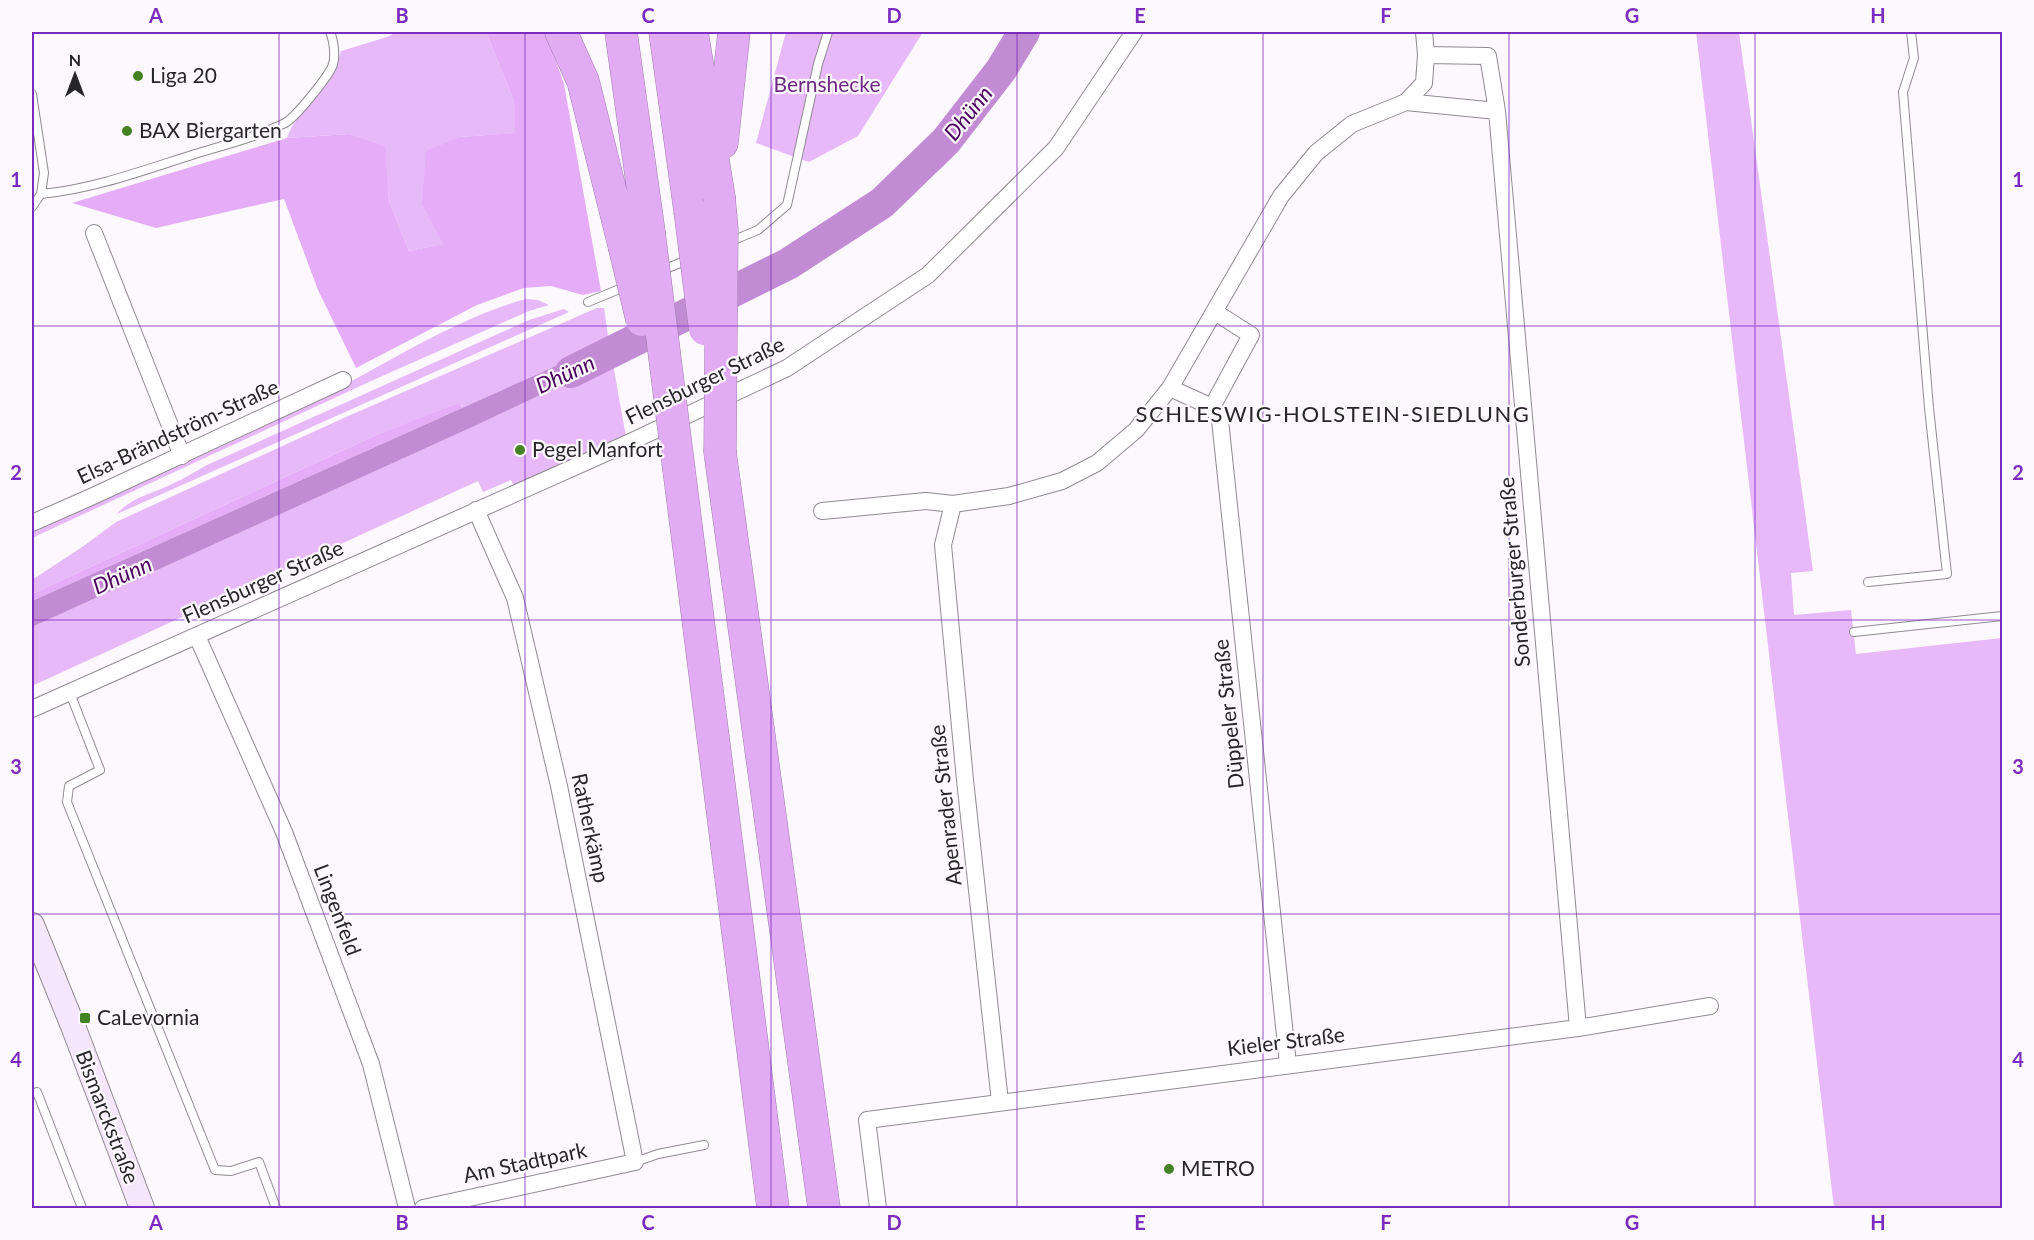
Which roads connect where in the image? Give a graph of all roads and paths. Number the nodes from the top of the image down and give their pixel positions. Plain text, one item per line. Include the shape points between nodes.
1 (330, 32) edge
2 (561, 32) edge
3 (621, 32) edge
4 (665, 32) edge
5 (692, 32) edge
6 (734, 32) edge
7 (828, 32) edge
8 (1134, 32) edge
9 (1424, 32) edge
10 (1911, 32) edge
11 (1426, 55) junction
12 (32, 94) edge
13 (1406, 102) junction
14 (1497, 111) junction
15 (719, 190) junction
16 (41, 194) junction
17 (32, 205) edge
18 (94, 233) dead end
19 (637, 239) junction
20 (715, 248) dead end
21 (705, 253) dead end
22 (588, 302) dead end
23 (1215, 312) junction
24 (343, 380) dead end
25 (1170, 388) junction
26 (1212, 407) junction
27 (720, 452) junction
28 (182, 456) junction
29 (953, 504) junction
30 (476, 510) junction
31 (822, 511) dead end
32 (32, 523) edge
33 (1868, 582) dead end
34 (2002, 616) edge
35 (1854, 632) dead end
36 (197, 636) junction
37 (70, 693) junction
38 (32, 709) edge
39 (32, 929) edge
40 (1710, 1006) dead end
41 (1578, 1028) junction
42 (1288, 1064) junction
43 (37, 1092) dead end
44 (1000, 1102) junction
45 (704, 1145) dead end
46 (635, 1162) junction
47 (82, 1209) edge
48 (142, 1209) edge
49 (276, 1209) edge
50 (407, 1209) edge
51 (423, 1209) edge
52 (773, 1209) edge
53 (824, 1209) edge
54 (878, 1209) edge

1 - 16 lane via 332,66 287,122 123,177 73,191
2 - 19 highway via 583,81
3 - 19 highway
4 - 27 highway, bridge
5 - 15 highway
6 - 15 highway
7 - 20 lane via 787,205 758,230
8 - 30 street, Flensburger Straße via 1056,148 928,275 788,368
9 - 11 street
10 - 33 lane via 1914,58 1903,92 1947,574
11 - 13 street via 1424,83
11 - 14 street, Sonderburger Straße via 1488,56
12 - 16 lane via 44,173
13 - 14 street
13 - 23 street via 1352,124 1316,153 1281,196
14 - 41 street, Sonderburger Straße
15 - 27 highway, bridge
16 - 17 lane
18 - 28 street
19 - 52 highway, bridge via 679,471
21 - 22 lane
23 - 25 street
23 - 26 street via 1251,335
24 - 28 street, Elsa-Brändström-Straße
25 - 26 street
25 - 29 street via 1136,430 1097,463 1062,481
26 - 42 street, Düppeler Straße via 1220,420
27 - 53 highway
28 - 32 street, Elsa-Brändström-Straße
29 - 31 street via 926,501
29 - 44 street, Apenrader Straße via 943,545
30 - 36 street, Flensburger Straße
30 - 46 street, Ratherkämp via 515,598 559,786
34 - 35 lane
36 - 37 street, Flensburger Straße
36 - 50 street, Lingenfeld via 284,832 371,1064
37 - 38 street, Flensburger Straße
37 - 49 lane via 100,770 69,786 67,802 215,1170 231,1171 259,1162
39 - 48 main road, Bismarckstraße
40 - 41 street, Kieler Straße
41 - 42 street, Kieler Straße
42 - 44 street, Kieler Straße
43 - 47 lane
44 - 54 street, Kieler Straße via 867,1119
45 - 46 lane
46 - 51 street, Am Stadtpark

